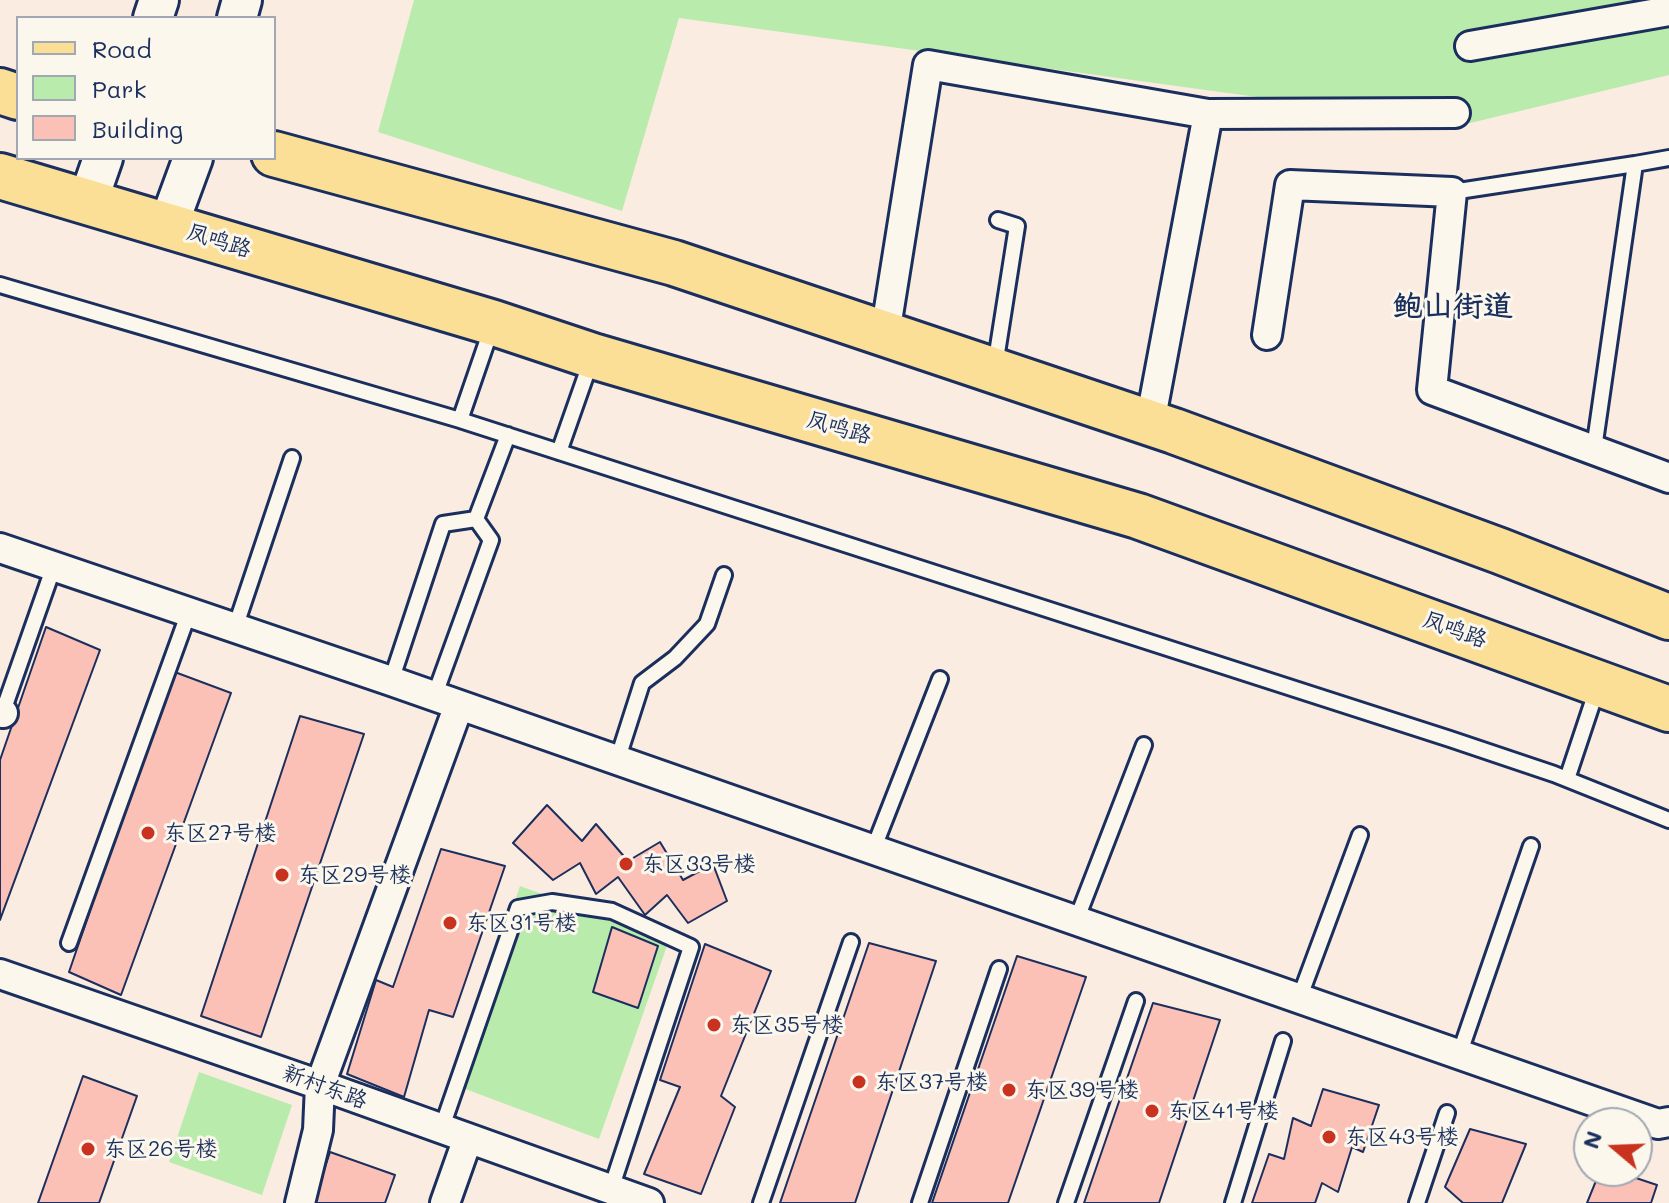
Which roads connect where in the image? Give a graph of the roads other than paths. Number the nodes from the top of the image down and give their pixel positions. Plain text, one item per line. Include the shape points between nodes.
1 (1669, 11) edge
2 (1470, 46) dead end
3 (1455, 113) dead end
4 (1208, 114) junction
5 (276, 155) edge
6 (1669, 158) edge
7 (102, 160) edge
8 (192, 160) edge
9 (1635, 164) junction
10 (0, 176) edge
11 (1452, 192) junction
12 (88, 201) junction
13 (998, 220) dead end
14 (168, 226) junction
15 (0, 285) edge
16 (494, 323) junction
17 (885, 334) junction
18 (1267, 335) dead end
19 (593, 356) junction
20 (994, 371) junction
21 (460, 420) junction
22 (1150, 423) junction
23 (508, 435) junction
24 (1594, 449) junction
25 (559, 452) junction
26 (292, 458) dead end
27 (1669, 478) edge
28 (476, 519) junction
29 (0, 548) edge
30 (54, 566) junction
31 (724, 575) dead end
32 (189, 612) junction
33 (1669, 617) edge
34 (235, 628) junction
35 (940, 679) dead end
36 (391, 681) junction
37 (1599, 682) junction
38 (446, 701) junction
39 (1669, 709) edge
40 (1, 715) edge
41 (1144, 745) dead end
42 (617, 761) junction
43 (1567, 779) junction
44 (1669, 820) edge
45 (1360, 835) dead end
46 (1531, 846) dead end
47 (873, 850) junction
48 (1076, 921) junction
49 (851, 942) dead end
50 (69, 943) dead end
51 (999, 969) dead end
52 (0, 974) edge
53 (1299, 999) junction
54 (1136, 1001) dead end
55 (1283, 1041) dead end
56 (1459, 1055) junction
57 (320, 1085) junction
58 (1447, 1113) dead end
59 (1669, 1122) edge
60 (454, 1134) junction
61 (627, 1198) edge
62 (300, 1203) edge
63 (445, 1203) edge
64 (761, 1203) edge
65 (920, 1203) edge
66 (1066, 1203) edge
67 (1233, 1203) edge
68 (1417, 1203) edge

1 - 2 street
3 - 4 street
4 - 17 street via 928,65
4 - 22 street
5 - 17 main road via 674,263
6 - 9 lane
7 - 12 main road
8 - 14 main road
9 - 11 lane
9 - 24 lane
10 - 12 main road, 凤鸣路
11 - 18 street via 1290,185
11 - 24 street via 1432,390
12 - 14 main road, 凤鸣路
13 - 20 lane via 1017,226
14 - 16 main road, 凤鸣路
15 - 21 lane
16 - 19 main road, 凤鸣路
16 - 21 lane
17 - 20 main road
19 - 25 lane
19 - 37 main road, 凤鸣路 via 1138,516
20 - 22 main road
21 - 23 lane
22 - 33 main road
23 - 25 lane
23 - 28 lane
24 - 27 street
25 - 43 lane
26 - 34 lane
28 - 36 lane via 443,524
28 - 38 lane via 491,540
29 - 30 street
30 - 32 street
30 - 40 lane
31 - 42 lane via 707,624 642,683
32 - 34 street
32 - 50 lane
34 - 36 street
35 - 47 lane
36 - 38 street
37 - 39 main road, 凤鸣路
37 - 43 lane
38 - 42 street
38 - 57 street
41 - 48 lane
42 - 47 street
43 - 44 lane
45 - 53 lane
46 - 56 lane
47 - 48 street
48 - 53 street
49 - 64 lane
51 - 65 lane
52 - 57 street, 新村东路
53 - 56 street
54 - 66 lane
55 - 67 lane
56 - 59 street via 1658,1124
57 - 60 street, 新村东路
57 - 62 street via 318,1130
58 - 68 lane
60 - 61 street, 新村东路
60 - 61 lane via 518,908 552,902 612,911 691,947
60 - 63 street

